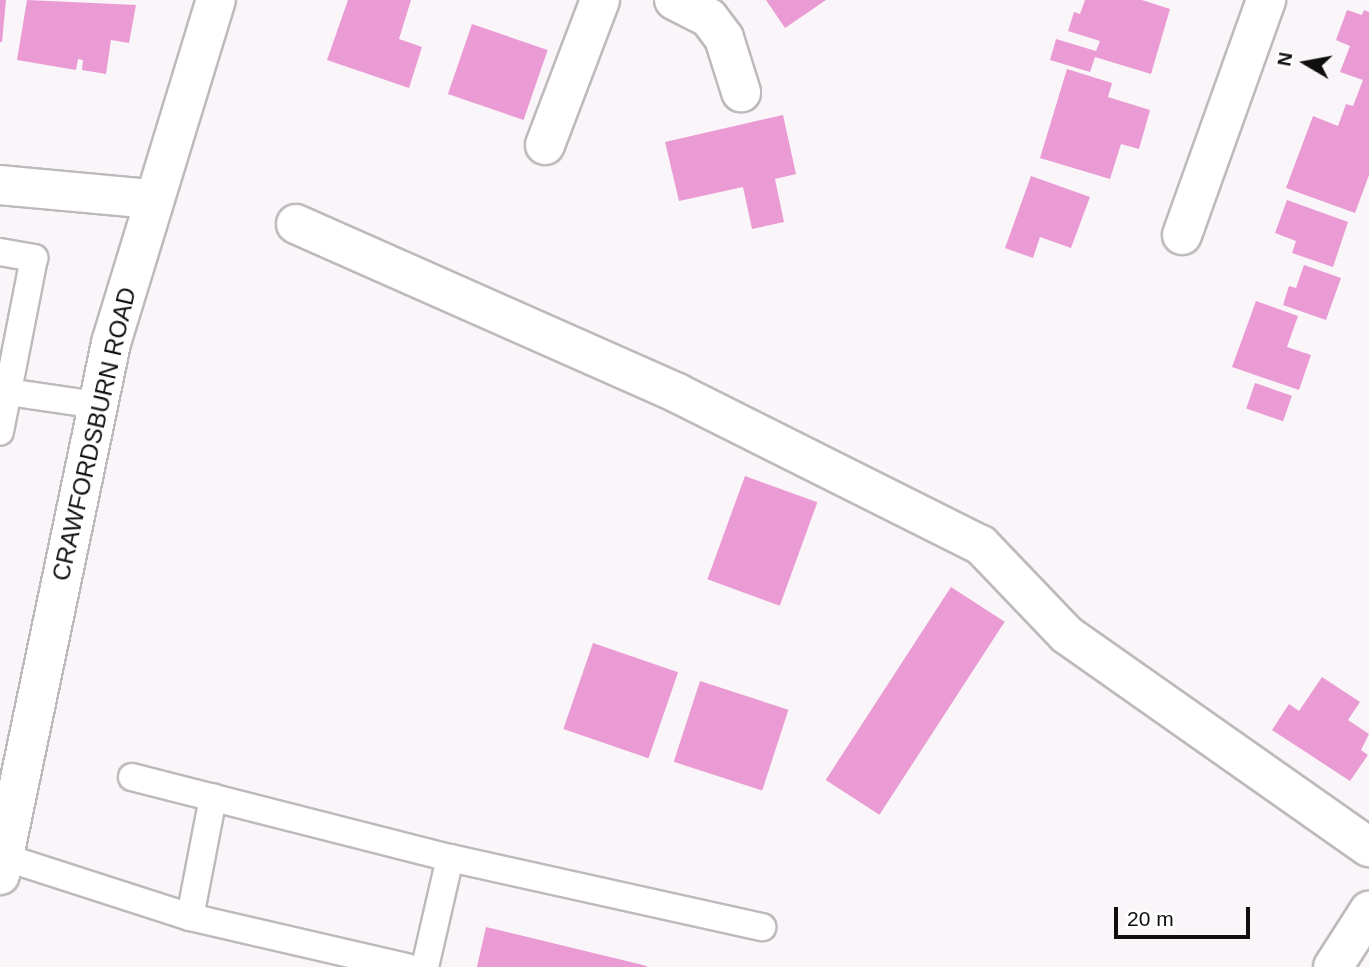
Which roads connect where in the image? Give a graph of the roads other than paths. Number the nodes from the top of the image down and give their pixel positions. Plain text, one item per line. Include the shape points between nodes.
1 (216, 0) edge
2 (600, 0) edge
3 (674, 0) edge
4 (1266, 0) edge
5 (741, 92) dead end
6 (545, 145) dead end
7 (0, 185) edge
8 (152, 199) junction
9 (296, 224) dead end
10 (1182, 234) dead end
11 (0, 252) edge
12 (8, 392) junction
13 (97, 405) junction
14 (0, 432) edge
15 (132, 777) dead end
16 (213, 797) junction
17 (1369, 846) edge
18 (450, 859) junction
19 (2, 866) edge
20 (1369, 911) edge
21 (190, 917) junction
22 (762, 926) dead end
23 (407, 967) edge
24 (425, 967) edge
25 (1333, 967) edge

1 - 8 street, CRAWFORDSBURN ROAD
2 - 6 street
3 - 5 street via 709,18 724,37
4 - 10 street
7 - 8 street
8 - 13 street, CRAWFORDSBURN ROAD
9 - 17 street via 677,393 981,545 1067,635
11 - 12 lane via 34,258
12 - 13 lane
12 - 14 lane
13 - 19 street, CRAWFORDSBURN ROAD
15 - 16 lane
16 - 18 lane
16 - 21 lane
18 - 22 lane
18 - 24 lane
19 - 21 lane
20 - 25 street
21 - 23 lane

